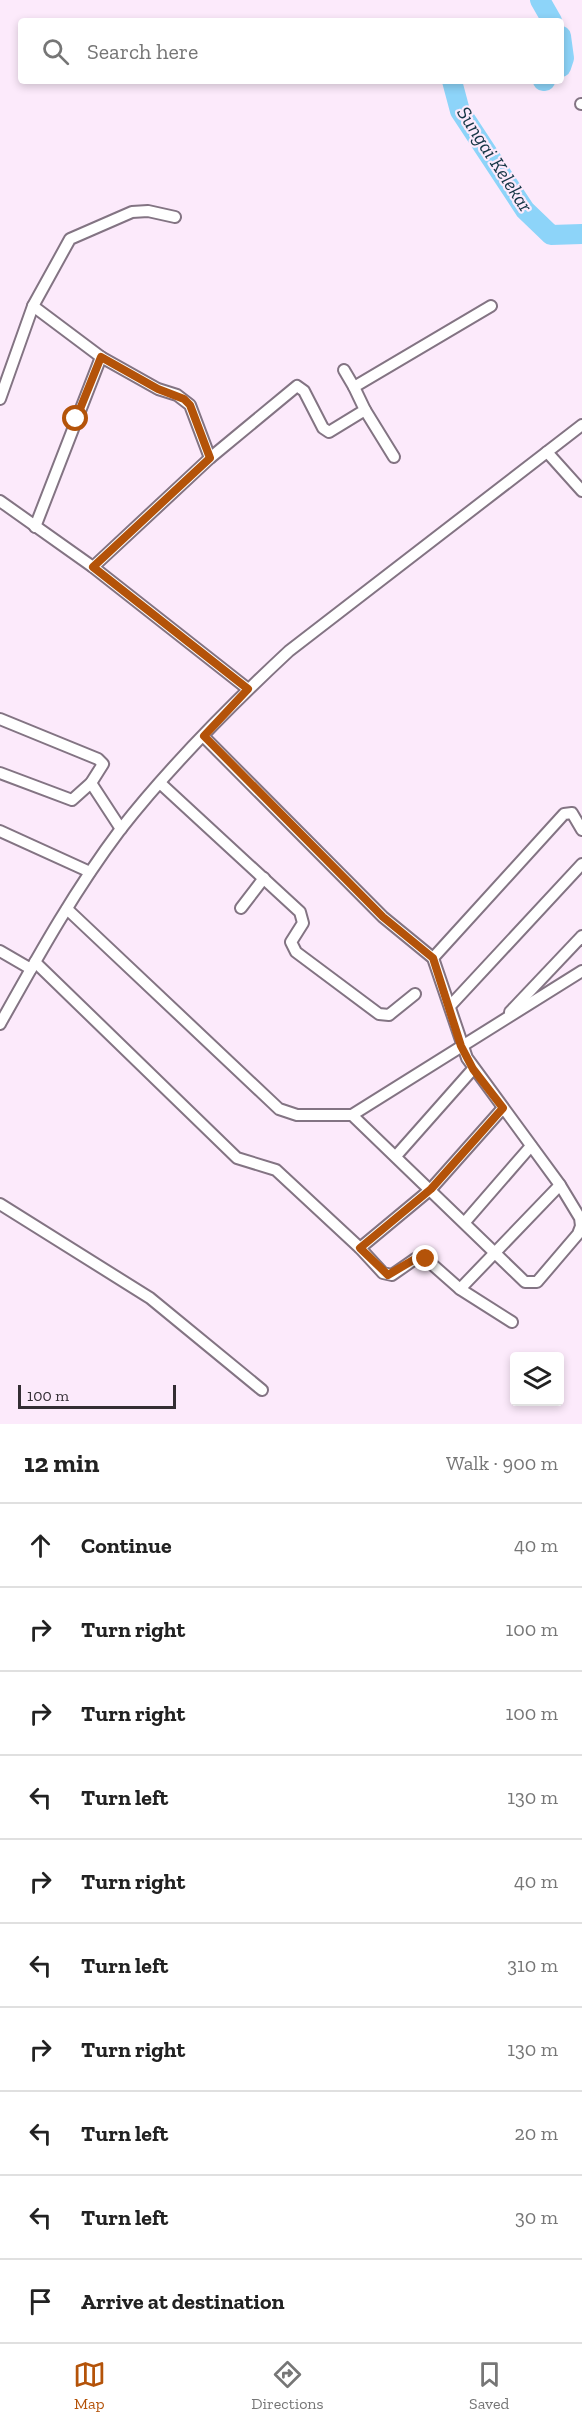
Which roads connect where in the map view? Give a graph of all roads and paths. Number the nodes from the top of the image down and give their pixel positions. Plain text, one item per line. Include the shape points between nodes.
1 (175, 217) dead end
2 (33, 306) junction
3 (491, 306) dead end
4 (101, 357) junction
5 (344, 370) dead end
6 (354, 387) junction
7 (0, 399) edge
8 (365, 410) junction
9 (582, 425) edge
10 (547, 452) junction
11 (394, 457) dead end
12 (210, 458) junction
13 (582, 491) edge
14 (0, 501) edge
15 (35, 527) junction
16 (93, 567) junction
17 (248, 689) junction
18 (0, 719) edge
19 (204, 736) junction
20 (0, 773) edge
21 (91, 783) junction
22 (160, 783) junction
23 (121, 829) junction
24 (582, 830) edge
25 (0, 831) edge
26 (582, 864) edge
27 (90, 872) junction
28 (264, 878) junction
29 (241, 908) dead end
30 (67, 909) junction
31 (582, 936) edge
32 (0, 951) edge
33 (433, 958) junction
34 (33, 965) junction
35 (582, 971) edge
36 (415, 994) dead end
37 (450, 1006) junction
38 (0, 1024) edge
39 (500, 1024) junction
40 (461, 1046) junction
41 (473, 1069) junction
42 (503, 1108) junction
43 (352, 1115) junction
44 (531, 1146) junction
45 (396, 1156) junction
46 (560, 1185) junction
47 (431, 1189) junction
48 (0, 1204) edge
49 (465, 1222) junction
50 (360, 1248) junction
51 (496, 1254) junction
52 (460, 1289) junction
53 (512, 1322) dead end
54 (262, 1390) dead end

1 - 2 street via 140,211 74,236
2 - 4 street
2 - 7 street
3 - 6 street
4 - 12 street via 184,399 190,405
4 - 15 street
5 - 6 street
6 - 8 street
8 - 11 street
8 - 12 street via 327,432 304,391 297,386
9 - 10 street
10 - 13 street
10 - 17 street via 289,651
12 - 16 street
14 - 15 street
15 - 16 street
16 - 17 street
17 - 19 street
18 - 21 street via 100,760 103,768
19 - 22 street
19 - 33 street via 383,917
20 - 21 street via 69,800 77,798
21 - 23 street
22 - 23 street
22 - 28 street
23 - 27 street
24 - 33 street via 572,813 564,814
25 - 27 street
26 - 37 street
27 - 30 street
28 - 29 street
28 - 36 street via 303,916 302,926 291,942 296,952 379,1014 389,1015
30 - 34 street
30 - 43 street via 279,1109 297,1115
31 - 39 street
32 - 34 street
33 - 37 street
34 - 38 street
34 - 50 street via 237,1158 276,1170
35 - 39 street
37 - 40 street
39 - 40 street
40 - 41 street
40 - 43 street
41 - 42 street
41 - 45 street
42 - 44 street
42 - 47 street
43 - 45 street
44 - 46 street
44 - 49 street
45 - 47 street
46 - 51 street
46 - 51 street via 582,1226 541,1278 525,1282
47 - 49 street
47 - 50 street
48 - 54 street via 150,1298
49 - 51 street
50 - 52 street via 386,1275 421,1258 429,1260
51 - 52 street
52 - 53 street

